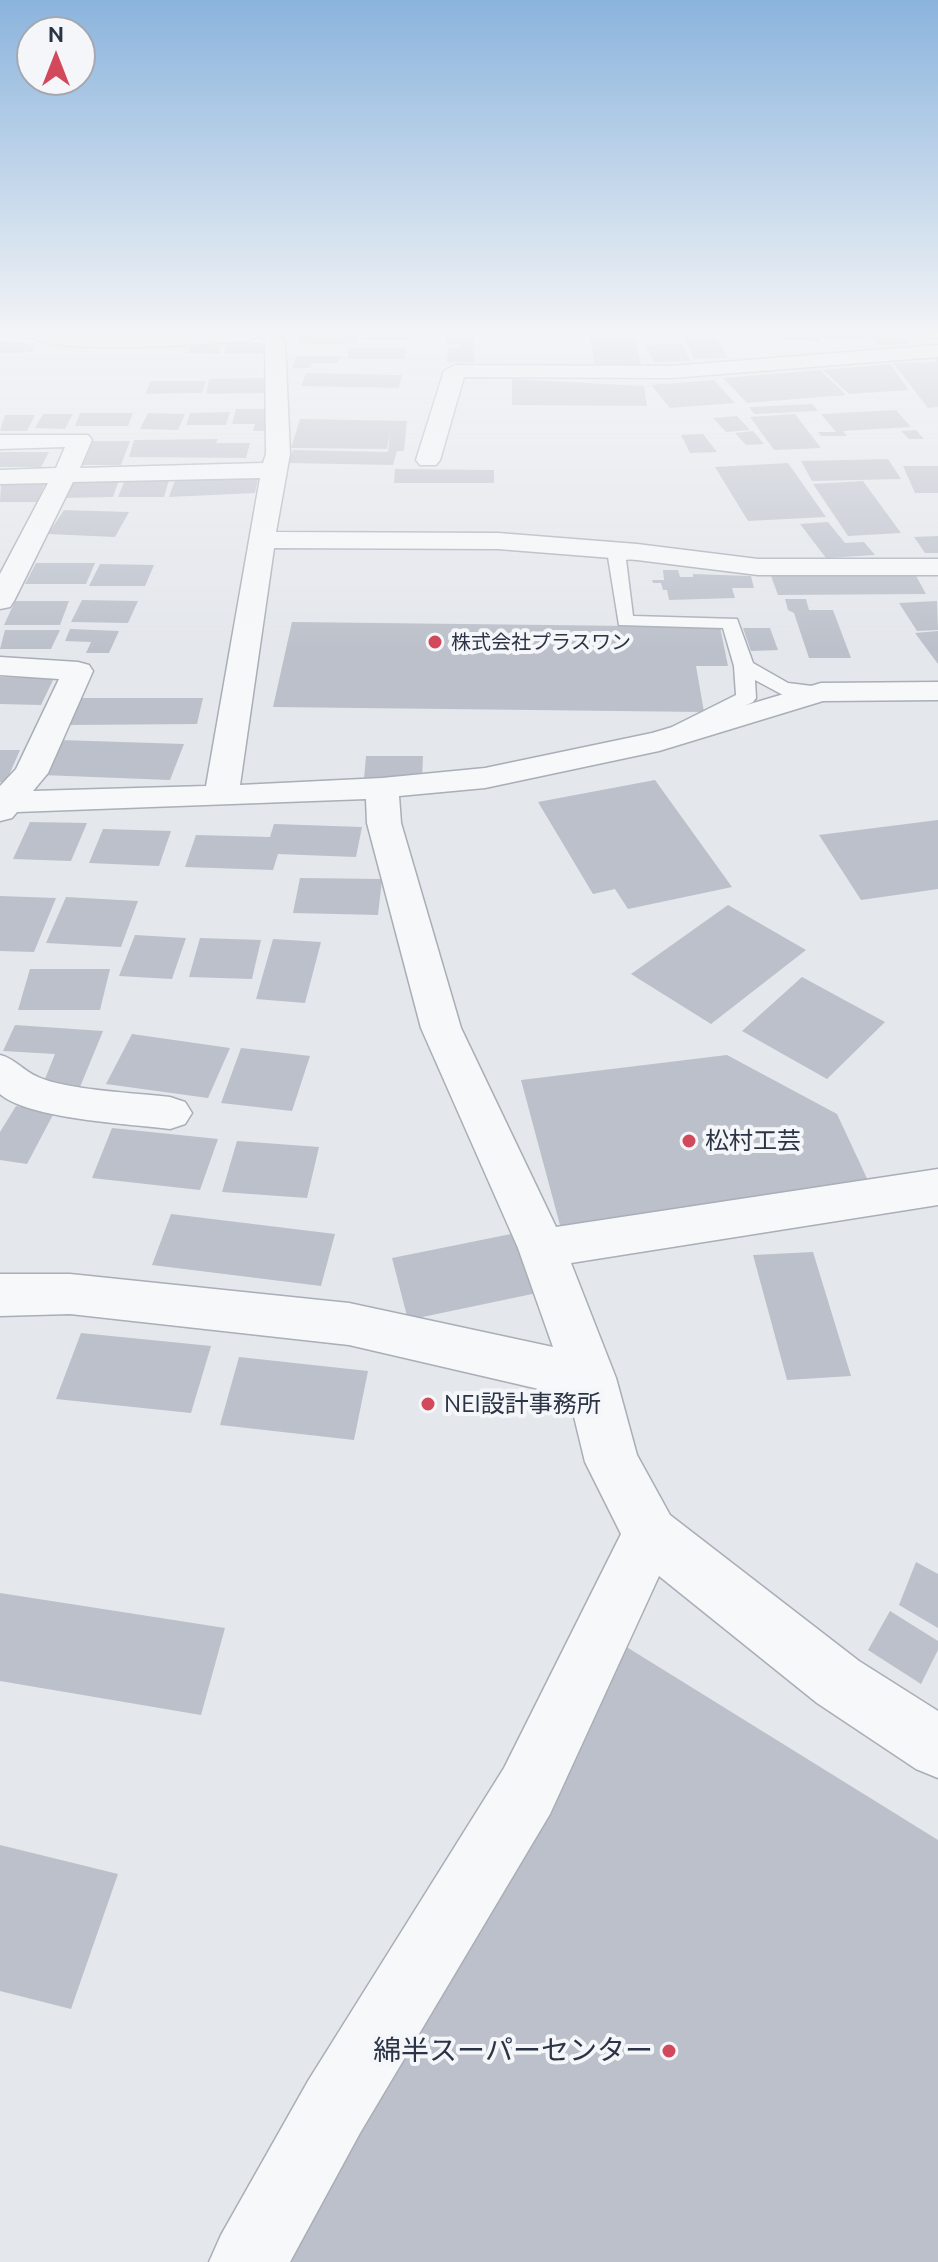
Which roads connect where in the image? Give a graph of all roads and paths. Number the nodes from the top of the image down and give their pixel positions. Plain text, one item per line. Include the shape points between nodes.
1 (58, 441) edge
2 (80, 441) edge
3 (278, 441) edge
4 (434, 441) edge
5 (0, 442) edge
6 (428, 460) dead end
7 (273, 470) junction
8 (65, 475) junction
9 (0, 477) edge
10 (262, 540) junction
11 (637, 552) junction
12 (938, 567) edge
13 (0, 601) edge
14 (0, 666) edge
15 (744, 666) junction
16 (938, 691) edge
17 (821, 692) junction
18 (659, 741) junction
19 (382, 788) junction
20 (221, 796) junction
21 (2, 805) edge
22 (0, 1070) edge
23 (170, 1113) dead end
24 (938, 1187) edge
25 (542, 1248) junction
26 (0, 1295) edge
27 (590, 1378) junction
28 (650, 1534) junction
29 (938, 1747) edge
30 (248, 2262) edge

1 - 5 street
2 - 8 street
3 - 7 street
4 - 6 street
7 - 8 street
7 - 10 street
8 - 9 street
8 - 13 street
10 - 11 street via 498,541
10 - 20 street
11 - 12 street via 758,567
11 - 15 lane via 617,557 625,621 731,623
14 - 21 street via 78,671 31,773
15 - 17 lane via 783,689
15 - 18 lane via 746,698
16 - 17 street
17 - 18 street
18 - 19 street via 485,778
19 - 20 street
19 - 25 street via 384,823 441,1028
20 - 21 street
22 - 23 street via 22,1089 60,1099
24 - 25 street
25 - 27 street
26 - 27 street via 70,1294 349,1324
27 - 28 street via 612,1462
28 - 29 street via 838,1682
28 - 30 street via 527,1791 334,2107

